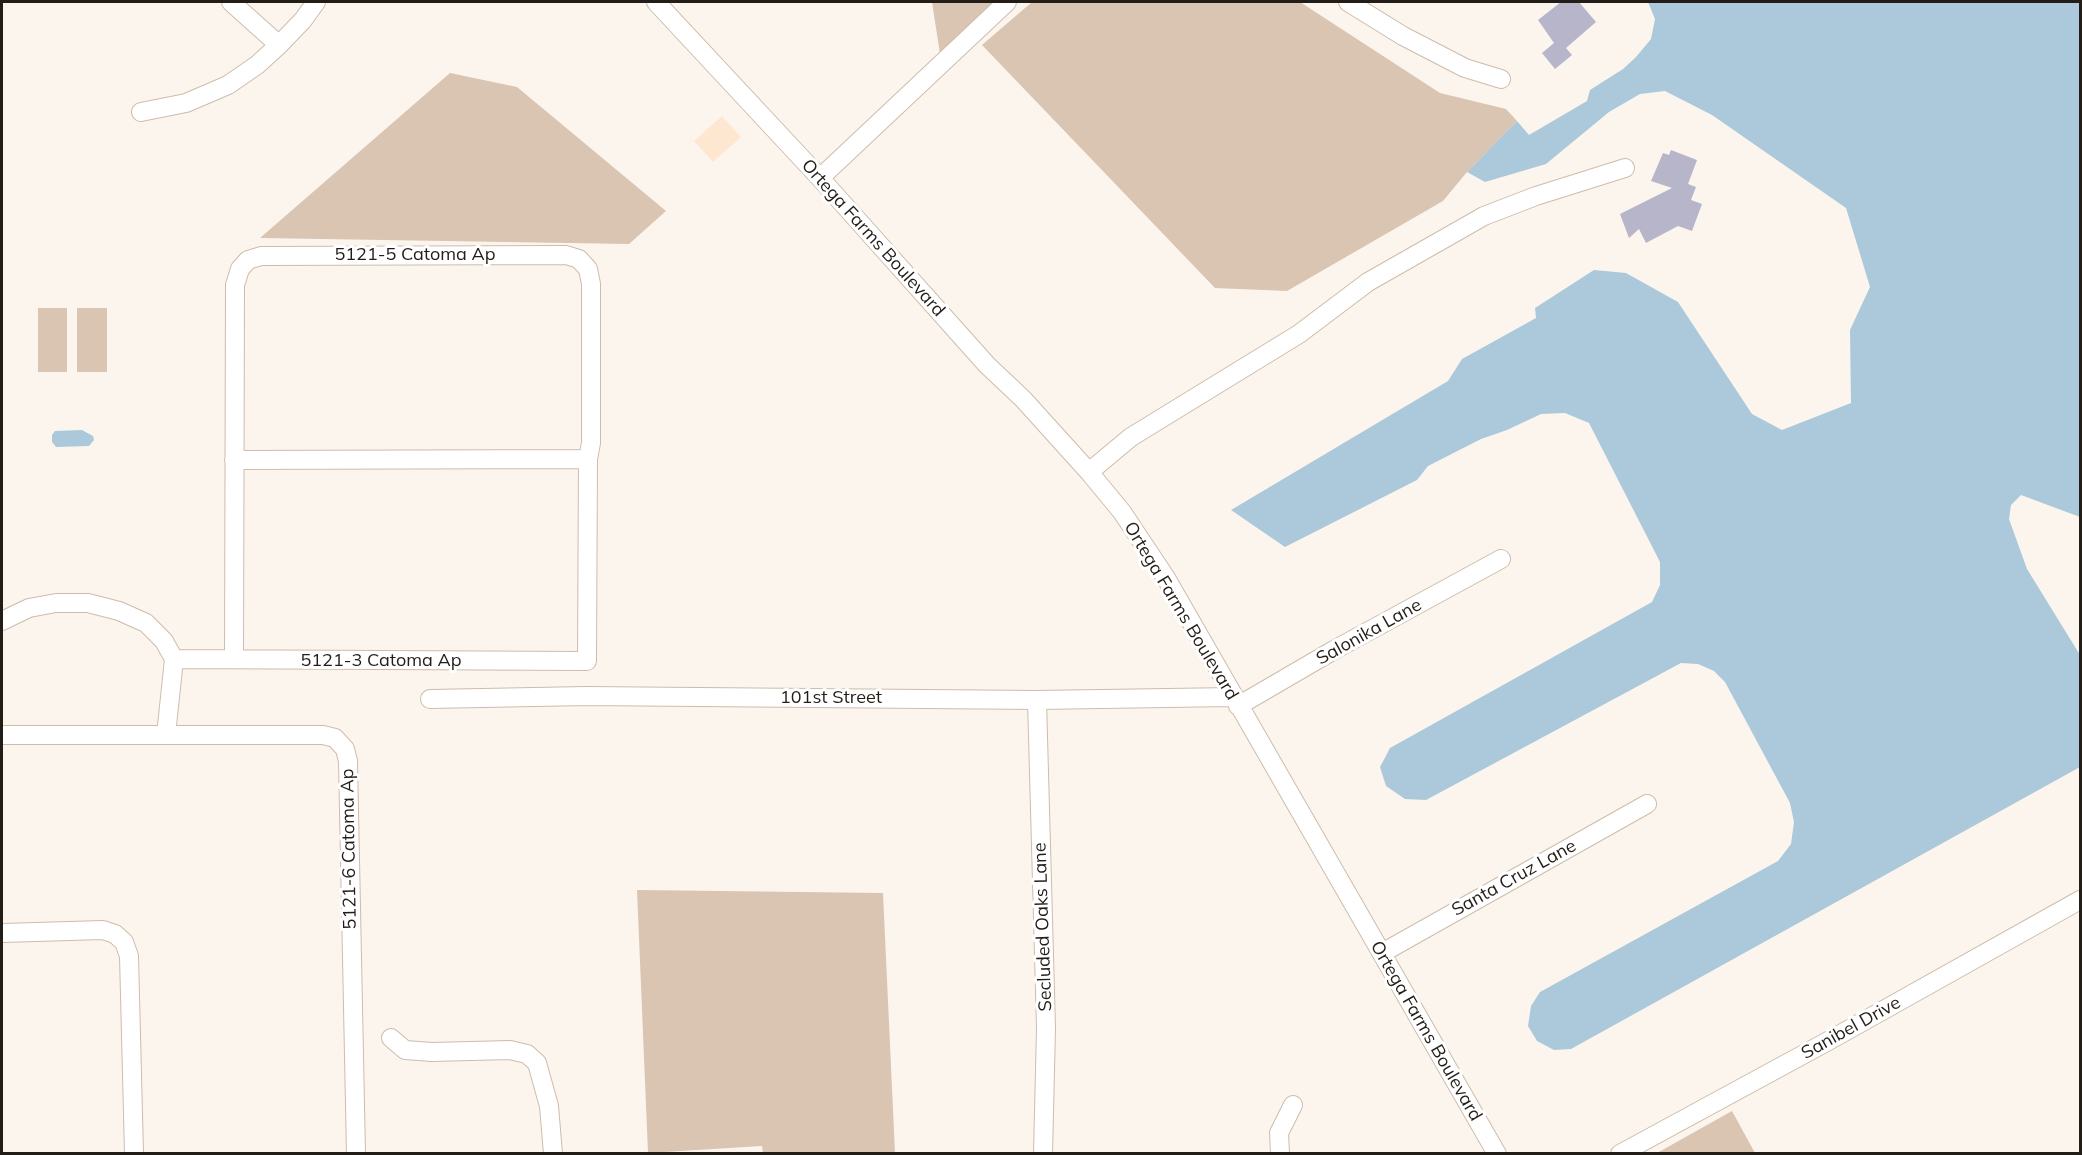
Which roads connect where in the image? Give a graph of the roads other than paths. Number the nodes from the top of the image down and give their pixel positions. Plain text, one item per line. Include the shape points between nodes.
1 (231, 2) edge
2 (316, 2) edge
3 (656, 2) edge
4 (1007, 2) edge
5 (1348, 2) edge
6 (279, 45) junction
7 (1501, 79) dead end
8 (141, 112) dead end
9 (1625, 168) dead end
10 (820, 178) junction
11 (588, 459) junction
12 (234, 460) junction
13 (1089, 472) junction
14 (1501, 559) dead end
15 (2, 621) edge
16 (174, 659) junction
17 (234, 659) junction
18 (587, 662) joint
19 (430, 699) dead end
20 (1036, 700) junction
21 (1235, 702) junction
22 (2, 735) edge
23 (166, 735) junction
24 (1647, 804) dead end
25 (2080, 900) edge
26 (2, 933) edge
27 (1382, 953) junction
28 (391, 1038) dead end
29 (1293, 1105) dead end
30 (134, 1154) edge
31 (357, 1154) edge
32 (553, 1154) edge
33 (1043, 1154) edge
34 (1280, 1154) edge
35 (1497, 1154) edge
36 (1620, 1154) edge

1 - 6 street
2 - 6 street
3 - 10 street, Ortega Farms Boulevard
4 - 10 street
5 - 7 street via 1465,68
6 - 8 street via 228,85 186,104
9 - 13 street via 1515,204 1455,232 1368,282 1299,334 1131,436
10 - 13 street, Ortega Farms Boulevard via 987,365
11 - 12 street
11 - 12 street, 5121-5 Catoma Ap via 591,284 588,269 579,259 566,255 261,256 248,260 235,285
11 - 18 street, 5121-5 Catoma Ap
12 - 17 street, 5121-5 Catoma Ap
13 - 21 street, Ortega Farms Boulevard via 1122,512 1166,578
14 - 21 street, Salonika Lane
15 - 16 street via 29,608 88,603 146,622 165,641
16 - 17 street, 5121-3 Catoma Ap
16 - 23 street
17 - 18 street, 5121-3 Catoma Ap
19 - 20 street, 101st Street via 597,696
20 - 21 street, 101st Street
20 - 33 street, Secluded Oaks Lane via 1046,1028
21 - 27 street, Ortega Farms Boulevard
22 - 23 street, 5121-6 Catoma Ap
23 - 31 street, 5121-6 Catoma Ap via 323,735 335,738 345,749
24 - 27 street, Santa Cruz Lane
25 - 36 street, Sanibel Drive
26 - 30 street via 104,930 124,942 129,956
27 - 35 street, Ortega Farms Boulevard
28 - 32 street via 405,1050 510,1050 527,1054 537,1063 549,1106
29 - 34 street via 1279,1133

